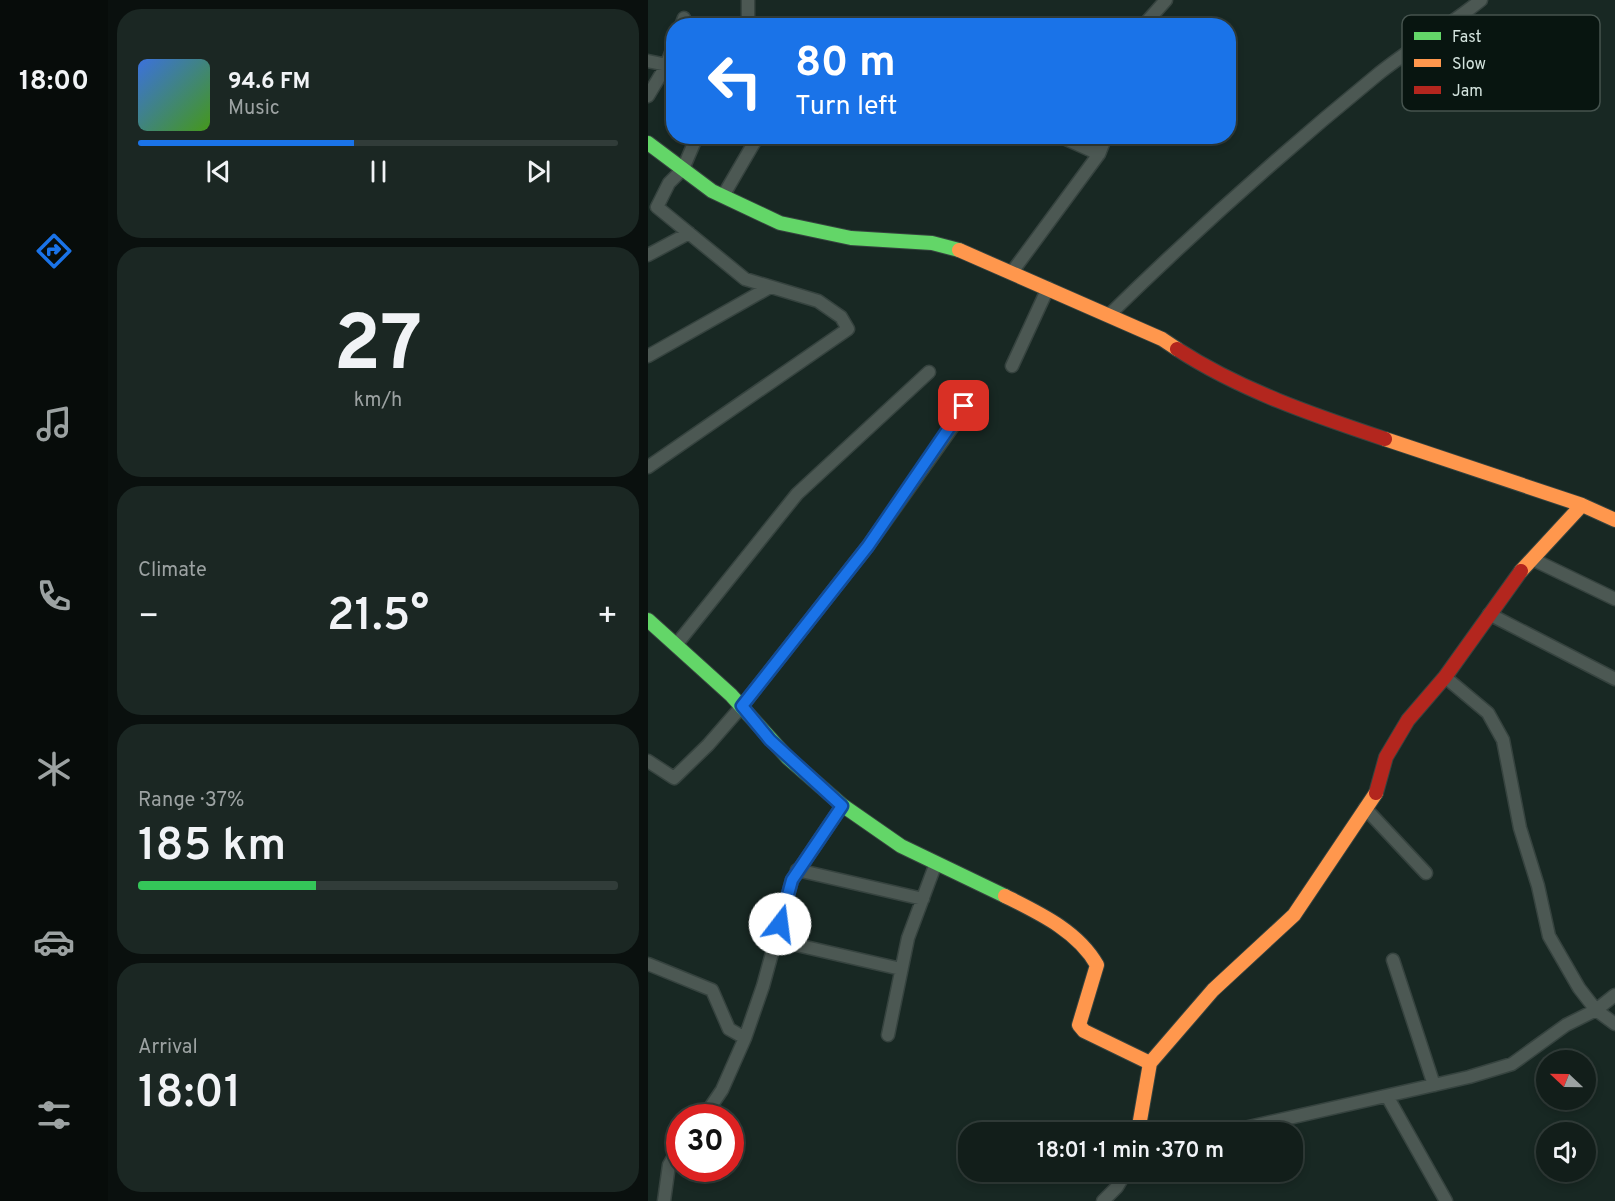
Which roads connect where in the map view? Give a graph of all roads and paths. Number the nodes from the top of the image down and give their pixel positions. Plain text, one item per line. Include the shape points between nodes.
1 (748, 0) edge
2 (1166, 0) edge
3 (1481, 0) edge
4 (1460, 15) edge
5 (748, 18) edge
6 (1150, 18) edge
7 (1402, 57) edge
8 (648, 61) edge
9 (666, 65) edge
10 (666, 71) edge
11 (648, 96) edge
12 (648, 143) edge
13 (694, 144) edge
14 (753, 144) edge
15 (1077, 144) edge
16 (1103, 144) edge
17 (1099, 154) junction
18 (683, 169) junction
19 (723, 196) junction
20 (689, 232) junction
21 (648, 255) edge
22 (1012, 272) junction
23 (770, 287) junction
24 (1048, 288) junction
25 (1109, 315) junction
26 (648, 356) edge
27 (1012, 366) dead end
28 (929, 372) dead end
29 (969, 395) dead end
30 (648, 467) edge
31 (1582, 505) junction
32 (1615, 520) edge
33 (1532, 559) junction
34 (1615, 599) edge
35 (1489, 614) junction
36 (648, 620) edge
37 (676, 645) junction
38 (1445, 677) junction
39 (1615, 679) edge
40 (742, 706) junction
41 (648, 761) edge
42 (842, 806) junction
43 (1365, 808) junction
44 (936, 863) junction
45 (797, 870) junction
46 (1426, 873) dead end
47 (923, 899) junction
48 (775, 940) junction
49 (1393, 960) dead end
50 (648, 964) edge
51 (901, 969) junction
52 (1615, 995) edge
53 (1596, 1010) junction
54 (1615, 1024) edge
55 (888, 1035) dead end
56 (745, 1038) junction
57 (1150, 1063) junction
58 (1434, 1085) junction
59 (1388, 1096) junction
60 (712, 1104) edge
61 (1140, 1122) edge
62 (1272, 1122) edge
63 (667, 1182) edge
64 (1121, 1182) edge
65 (664, 1201) edge
66 (1103, 1201) edge
67 (1446, 1201) edge

1 - 5 street
2 - 6 street
3 - 4 street
7 - 25 street via 1191,235
8 - 9 street
10 - 11 street
12 - 18 street
13 - 18 street
14 - 19 street
15 - 17 street
16 - 17 street
17 - 22 street
18 - 19 street
18 - 20 street via 669,183 657,207
19 - 22 street via 780,223 851,238 932,243 971,253
20 - 21 street
20 - 23 street via 745,279
22 - 24 street
23 - 26 street
23 - 30 street via 818,301 848,328
24 - 25 street
24 - 27 street
25 - 31 street via 1162,339 1205,367 1305,412
28 - 37 street via 797,494
29 - 40 street via 959,418 868,546
31 - 32 street
31 - 33 street
33 - 34 street
33 - 35 street
35 - 38 street
35 - 39 street
36 - 37 street
37 - 40 street
38 - 43 street via 1408,720 1386,757 1376,792
38 - 53 street via 1488,713 1503,740 1520,828 1548,936
40 - 41 street via 677,776 671,777
40 - 42 street via 770,740
42 - 44 street
42 - 45 street
43 - 46 street
43 - 57 street via 1294,915 1213,990
44 - 47 street
44 - 57 street via 1032,910 1095,957 1097,965 1079,1024 1084,1031
45 - 47 street
45 - 48 street
47 - 51 street
48 - 51 street
48 - 56 street
49 - 58 street
50 - 56 street via 712,990 729,1029
51 - 55 street
52 - 53 street
53 - 54 street
53 - 58 street via 1566,1025 1512,1064
56 - 60 street
57 - 61 street
58 - 59 street
59 - 62 street
59 - 67 street
63 - 65 street
64 - 66 street

